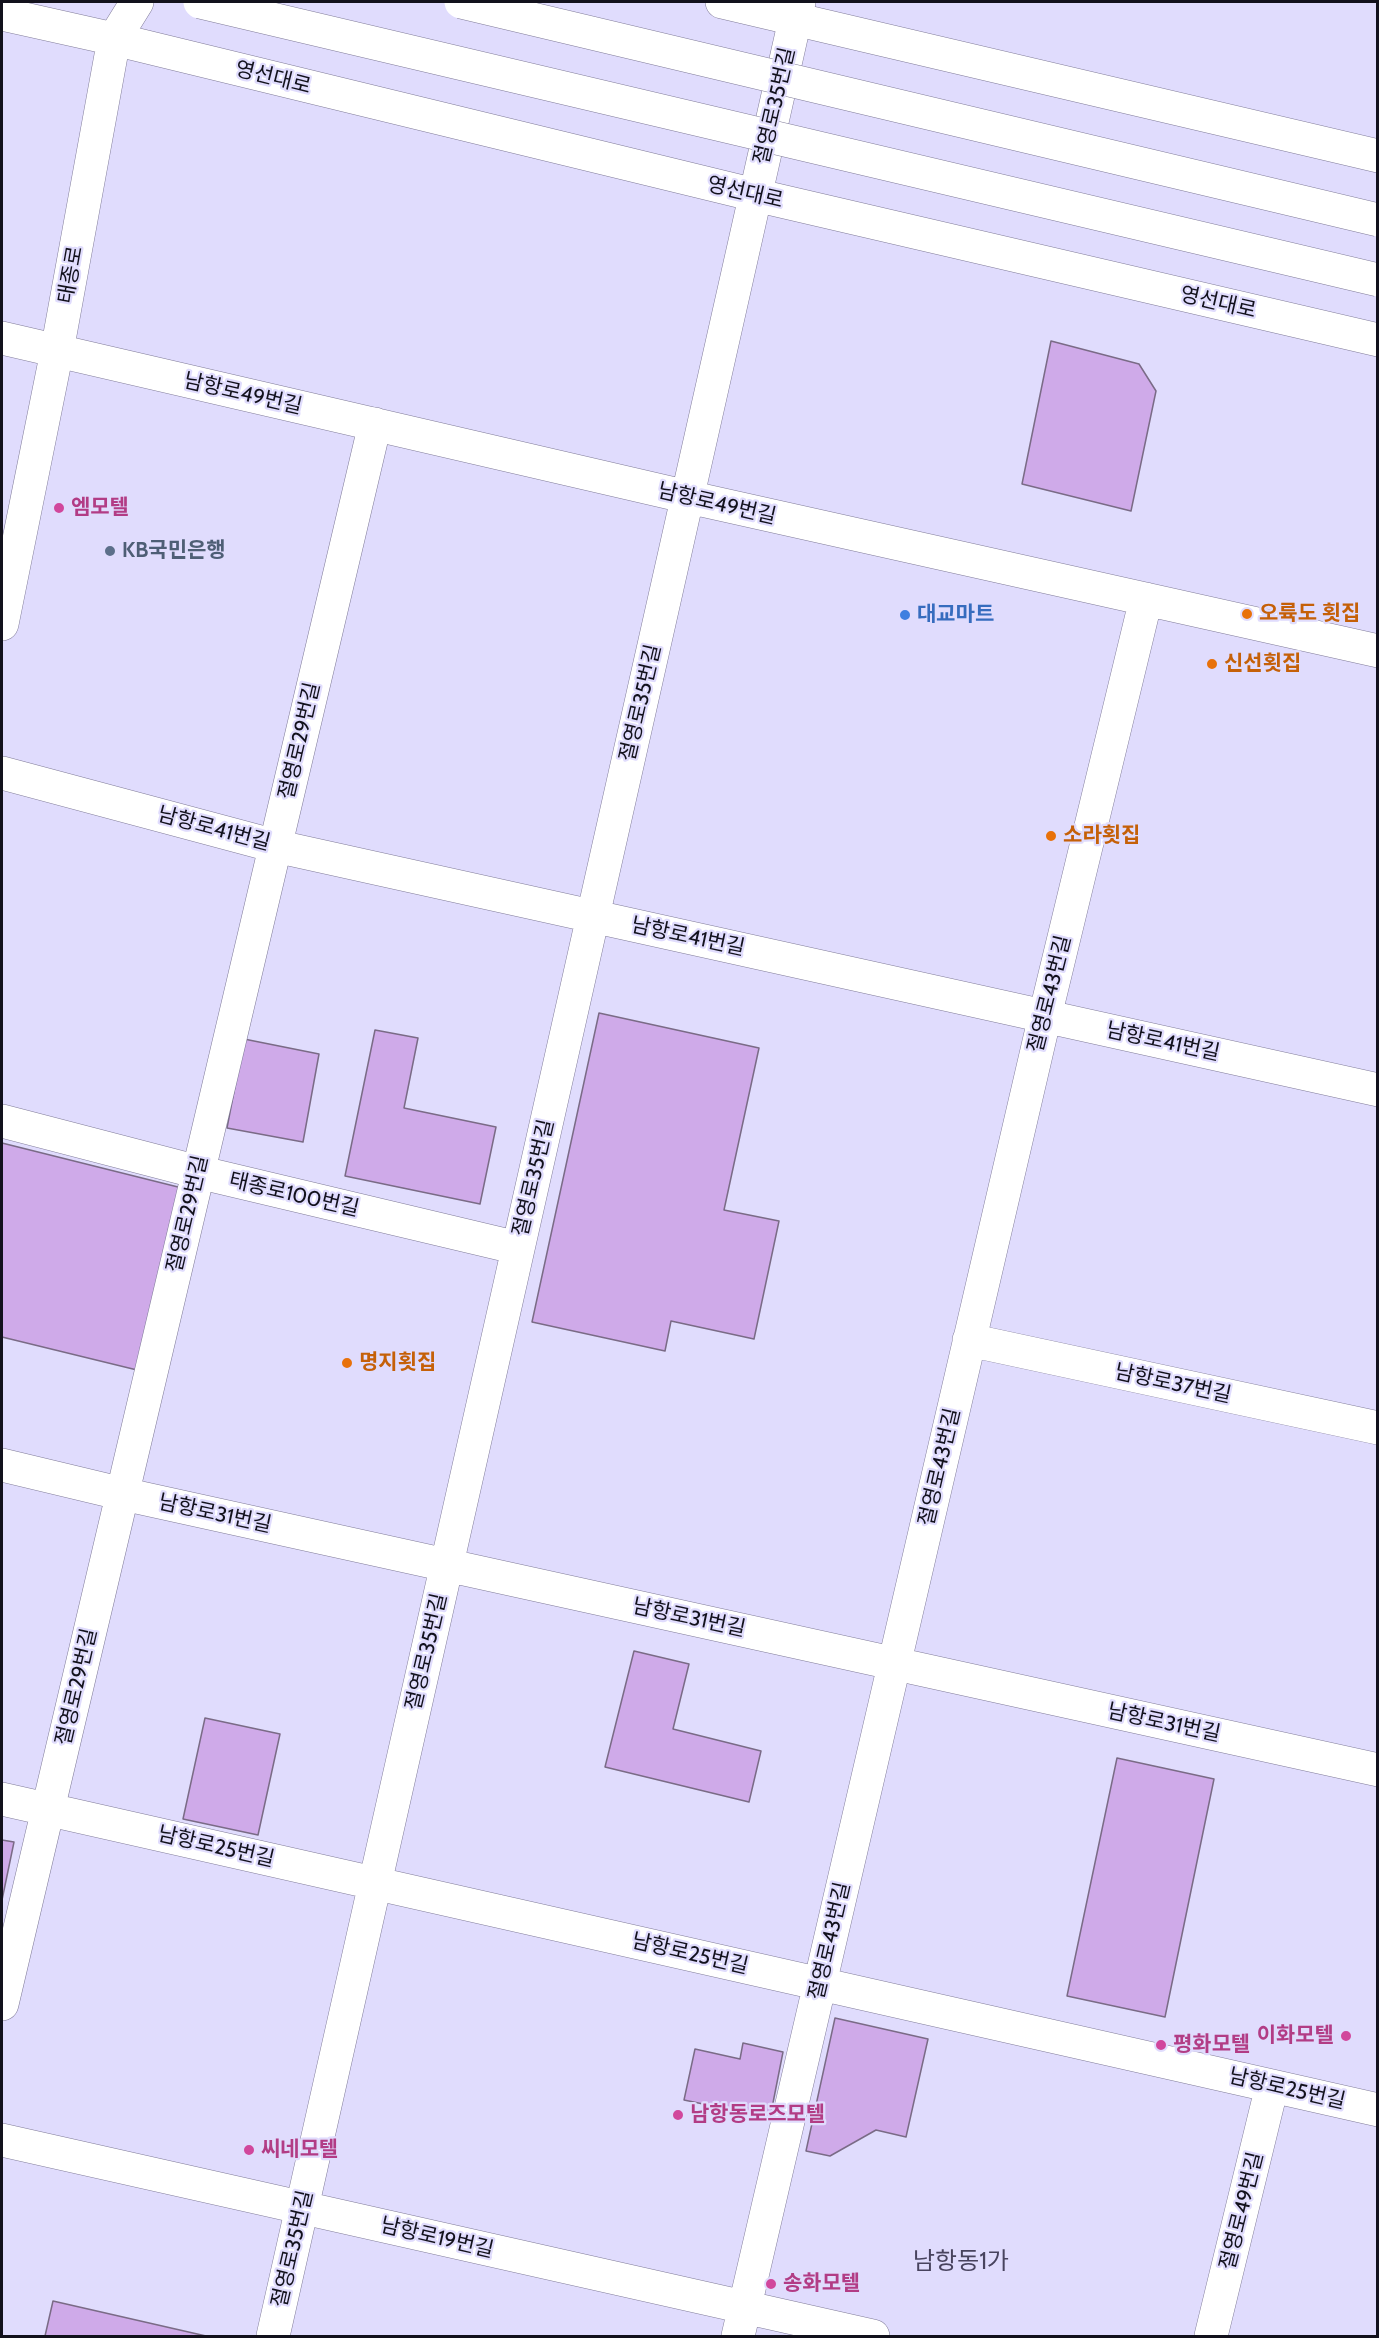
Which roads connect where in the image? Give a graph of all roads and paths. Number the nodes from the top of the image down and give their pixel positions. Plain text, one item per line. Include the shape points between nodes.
1 (137, 2) edge
2 (200, 2) edge
3 (461, 2) edge
4 (722, 2) edge
5 (797, 10) edge
6 (2, 14) edge
7 (114, 39) junction
8 (1377, 156) edge
9 (755, 195) junction
10 (1377, 220) edge
11 (1377, 280) edge
12 (2, 338) edge
13 (1377, 340) edge
14 (57, 351) junction
15 (375, 424) junction
16 (688, 497) junction
17 (1146, 599) junction
18 (2, 624) edge
19 (1377, 651) edge
20 (2, 773) edge
21 (275, 846) junction
22 (593, 916) junction
23 (1045, 1016) junction
24 (1377, 1090) edge
25 (2, 1121) edge
26 (198, 1172) junction
27 (518, 1248) junction
28 (969, 1340) junction
29 (1377, 1428) edge
30 (2, 1465) edge
31 (123, 1494) junction
32 (447, 1565) junction
33 (894, 1664) junction
34 (1377, 1770) edge
35 (2, 1799) edge
36 (48, 1809) junction
37 (375, 1883) junction
38 (820, 1984) junction
39 (2, 2004) edge
40 (1272, 2086) junction
41 (1377, 2110) edge
42 (2, 2140) edge
43 (302, 2208) junction
44 (742, 2322) edge
45 (273, 2337) edge
46 (873, 2337) edge
47 (1211, 2337) edge

1 - 7 main road
2 - 11 main road, bridge
3 - 10 main road, bridge
4 - 5 main road
5 - 8 main road
5 - 9 main road, 절영로35번길
6 - 7 main road
7 - 9 main road, 영선대로
7 - 14 main road, 태종로
9 - 13 main road, 영선대로
9 - 16 main road, 절영로35번길
12 - 14 main road, 남항로49번길
14 - 15 main road, 남항로49번길
14 - 18 main road, 태종로
15 - 16 main road, 남항로49번길
15 - 21 main road, 절영로29번길
16 - 17 main road, 남항로49번길
16 - 22 main road, 절영로35번길
17 - 19 main road, 남항로49번길
17 - 23 main road, 절영로43번길
20 - 21 main road, 남항로41번길
21 - 22 main road, 남항로41번길
21 - 26 main road, 절영로29번길
22 - 23 main road, 남항로41번길
22 - 27 main road, 절영로35번길
23 - 24 main road, 남항로41번길
23 - 28 main road, 절영로43번길
25 - 26 main road, 태종로100번길
26 - 27 main road, 태종로100번길
26 - 31 main road, 절영로29번길
27 - 32 main road, 절영로35번길
28 - 29 main road, 남항로37번길
28 - 33 main road, 절영로43번길
30 - 31 main road, 남항로31번길
31 - 32 main road, 남항로31번길
31 - 36 main road, 절영로29번길
32 - 33 main road, 남항로31번길
32 - 37 main road, 절영로35번길
33 - 34 main road, 남항로31번길
33 - 38 main road, 절영로43번길
35 - 36 main road, 남항로25번길
36 - 37 main road, 남항로25번길
36 - 39 main road, 절영로29번길
37 - 38 main road, 남항로25번길
37 - 43 main road, 절영로35번길
38 - 40 main road, 남항로25번길
38 - 44 main road, 절영로43번길
40 - 41 main road, 남항로25번길
40 - 47 main road, 절영로49번길
42 - 43 main road, 남항로19번길
43 - 44 main road, 남항로19번길
43 - 45 main road, 절영로35번길
44 - 46 main road, 남항로19번길

